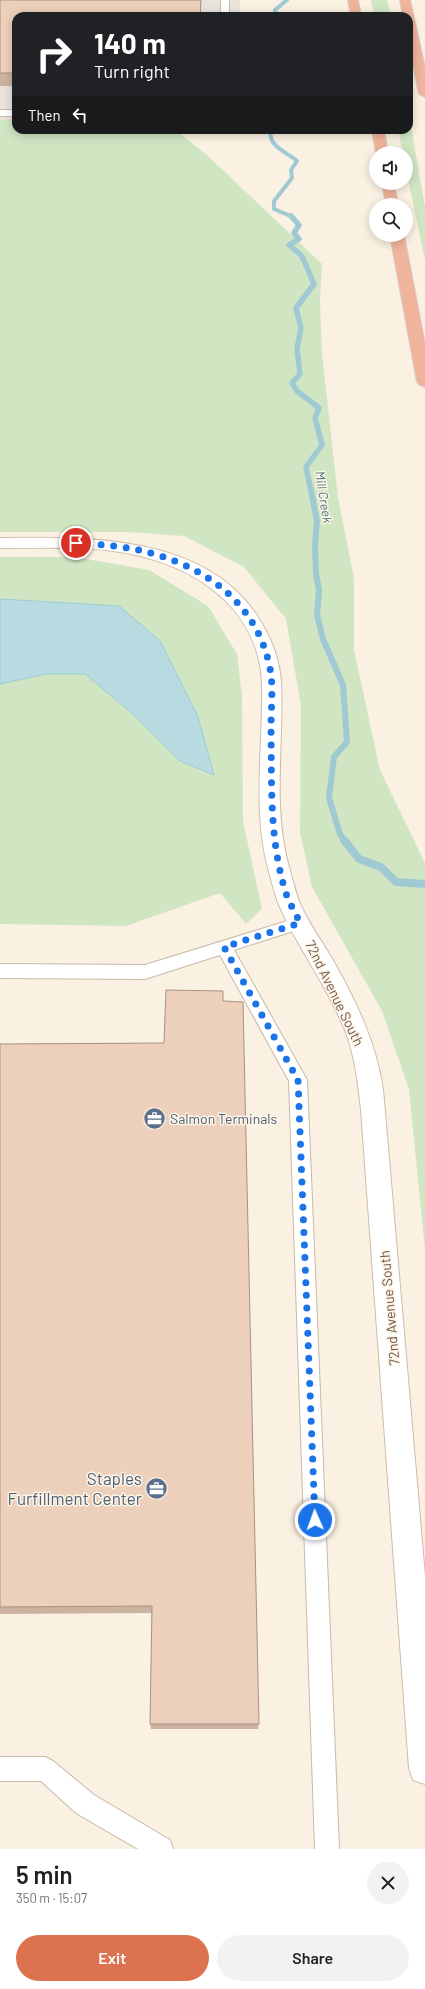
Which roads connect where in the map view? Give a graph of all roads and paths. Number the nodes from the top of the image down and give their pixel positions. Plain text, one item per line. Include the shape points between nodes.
1 (225, 0) edge
2 (353, 0) edge
3 (405, 0) edge
4 (225, 12) edge
5 (355, 12) edge
6 (408, 12) edge
7 (413, 36) edge
8 (425, 94) edge
9 (0, 113) edge
10 (12, 113) edge
11 (379, 134) edge
12 (381, 146) edge
13 (399, 242) edge
14 (425, 382) edge
15 (0, 543) edge
16 (300, 923) junction
17 (224, 947) junction
18 (0, 971) edge
19 (425, 1768) edge
20 (0, 1769) edge
21 (161, 1849) edge
22 (327, 1849) edge

1 - 4 lane
2 - 5 highway
3 - 6 highway
7 - 8 highway
9 - 10 lane
11 - 12 highway
13 - 14 highway
15 - 16 street, 72nd Avenue South via 76,543 153,553 184,564 235,598 250,618 262,641 271,674 272,810 275,852 285,892
16 - 17 lane
16 - 19 street, 72nd Avenue South via 358,1033 369,1082
17 - 18 lane via 145,972
17 - 22 lane via 298,1080
20 - 21 lane via 45,1769 85,1804

